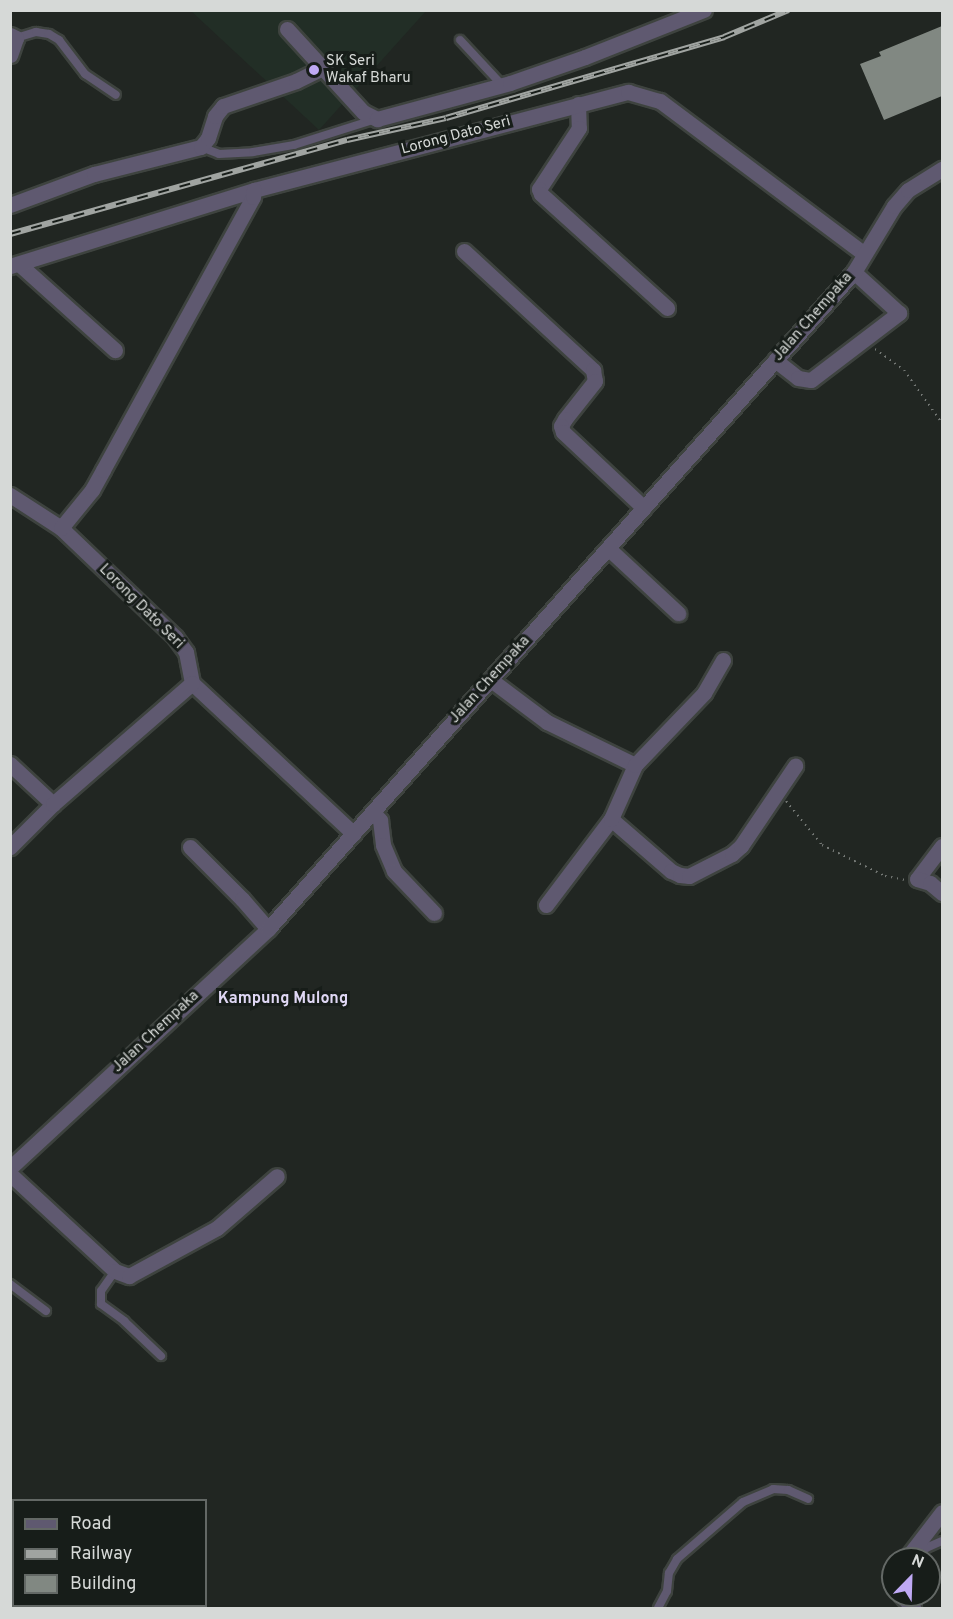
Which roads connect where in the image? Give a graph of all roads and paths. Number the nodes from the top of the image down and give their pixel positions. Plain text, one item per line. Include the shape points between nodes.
1 (704, 10) edge
2 (287, 29) dead end
3 (13, 36) edge
4 (460, 40) dead end
5 (10, 55) edge
6 (323, 68) junction
7 (502, 85) junction
8 (116, 95) dead end
9 (578, 104) junction
10 (377, 119) junction
11 (201, 147) junction
12 (942, 169) edge
13 (254, 190) junction
14 (10, 205) edge
15 (464, 251) dead end
16 (863, 253) junction
17 (15, 265) edge
18 (854, 272) junction
19 (667, 308) dead end
20 (863, 340) junction
21 (115, 350) dead end
22 (775, 360) junction
23 (942, 423) edge
24 (10, 495) edge
25 (644, 508) junction
26 (61, 528) junction
27 (608, 548) junction
28 (678, 613) dead end
29 (723, 660) dead end
30 (491, 680) junction
31 (192, 683) junction
32 (10, 764) edge
33 (635, 765) junction
34 (795, 766) dead end
35 (777, 794) junction
36 (53, 804) junction
37 (373, 812) junction
38 (611, 819) junction
39 (354, 834) junction
40 (942, 846) edge
41 (10, 847) edge
42 (190, 847) dead end
43 (917, 879) junction
44 (942, 893) edge
45 (546, 905) dead end
46 (434, 913) dead end
47 (268, 929) junction
48 (10, 1168) edge
49 (10, 1174) edge
50 (277, 1176) dead end
51 (115, 1271) junction
52 (10, 1284) edge
53 (45, 1311) dead end
54 (161, 1356) dead end
55 (808, 1499) dead end
56 (942, 1512) edge
57 (916, 1547) edge
58 (658, 1608) edge

1 - 7 street
2 - 6 street
3 - 5 street
3 - 8 lane via 49,34 59,40 86,74
4 - 7 lane
6 - 10 street via 363,112
6 - 11 street via 224,106
7 - 10 street
9 - 13 street, Lorong Dato Seri
9 - 16 street, Lorong Dato Seri via 628,92 660,101
9 - 19 street via 579,128 538,189
10 - 11 lane via 294,146 219,154
11 - 14 street via 94,174
12 - 16 street, Jalan Chempaka via 908,190
13 - 17 street, Lorong Dato Seri
13 - 26 street via 92,490
15 - 25 street via 593,370 595,381 565,418 563,432
16 - 18 street, Jalan Chempaka
17 - 21 street
18 - 20 street via 899,313
18 - 22 street, Jalan Chempaka
20 - 22 street via 810,380 798,378
20 - 23 path via 904,370
22 - 25 street, Jalan Chempaka
24 - 26 street, Lorong Dato Seri
25 - 27 street, Jalan Chempaka
26 - 31 street, Lorong Dato Seri via 175,637 186,652
27 - 28 street
27 - 30 street, Jalan Chempaka
29 - 33 street via 705,693
30 - 33 street via 547,722
30 - 37 street, Jalan Chempaka
31 - 36 street
31 - 39 street
32 - 36 street
33 - 38 street
34 - 35 street
35 - 38 street via 741,846 690,876 671,871
35 - 43 path via 822,845 885,876
36 - 41 street
37 - 39 street, Jalan Chempaka
37 - 46 street via 380,820 383,845 394,871
38 - 45 street
39 - 47 street, Jalan Chempaka
40 - 43 street
42 - 47 street
43 - 44 street
47 - 48 street, Jalan Chempaka
49 - 51 street
50 - 51 street via 217,1228 136,1274
51 - 54 lane via 101,1291 101,1304
52 - 53 lane
55 - 58 lane via 788,1490 773,1489 743,1502 677,1559
56 - 57 street

